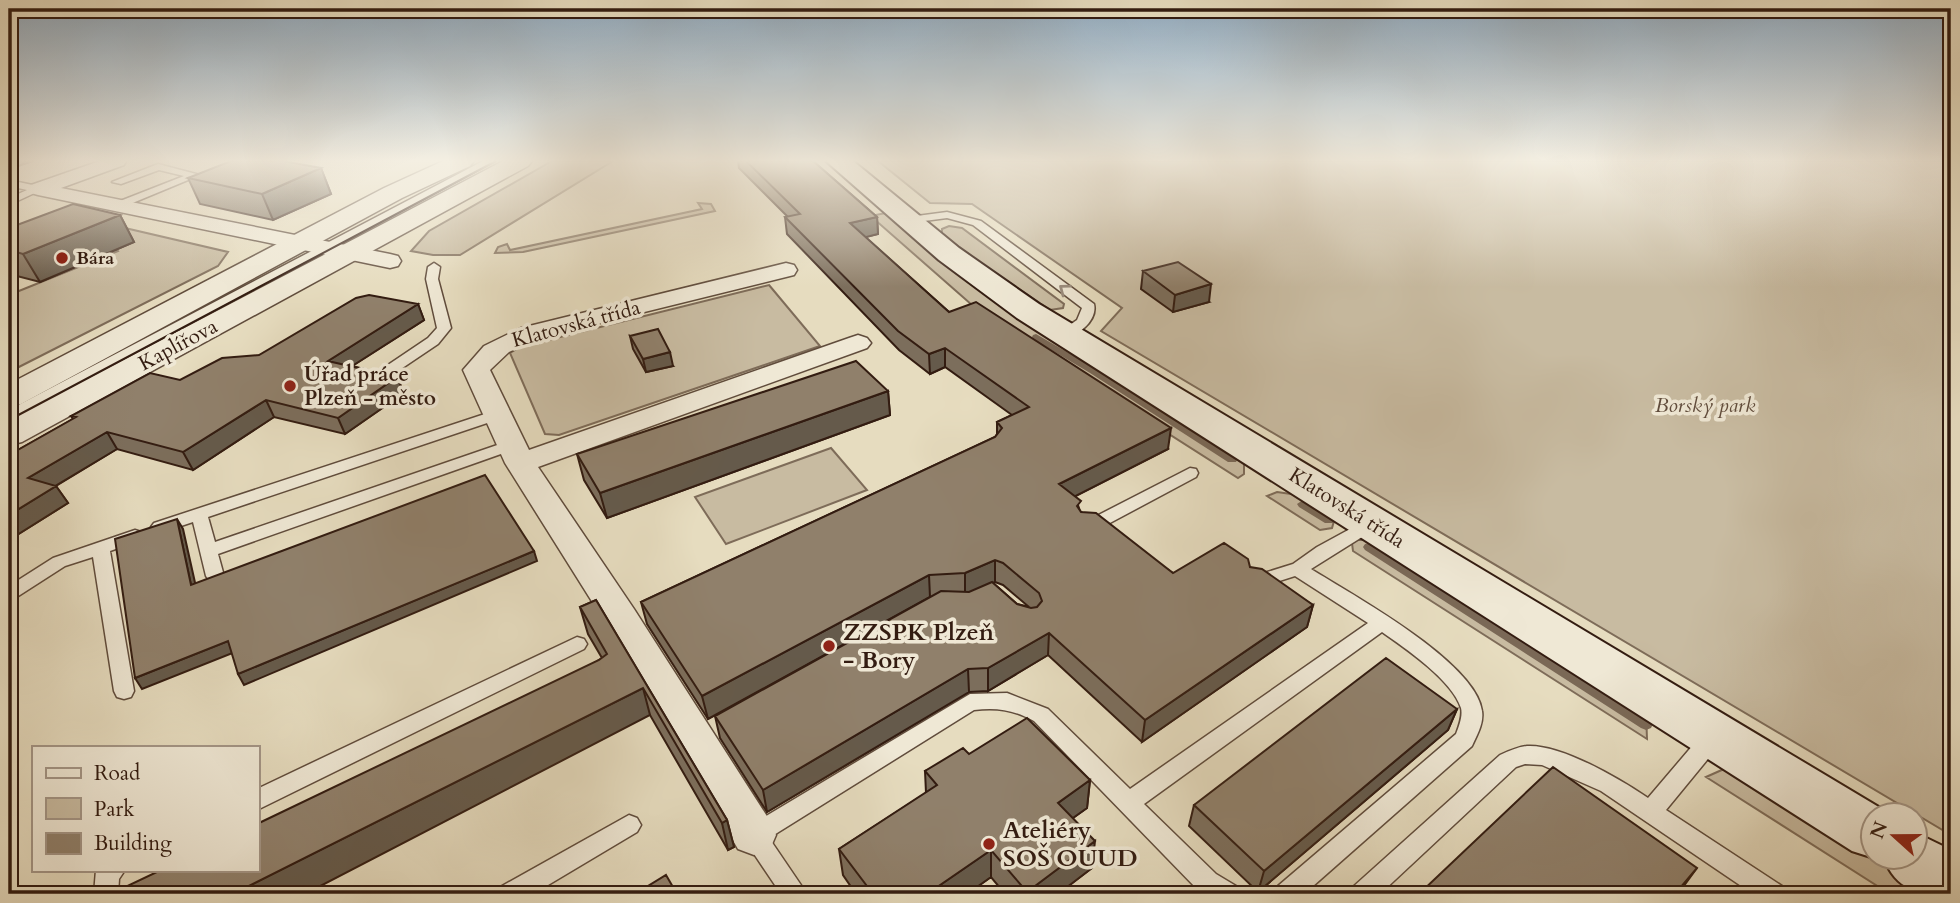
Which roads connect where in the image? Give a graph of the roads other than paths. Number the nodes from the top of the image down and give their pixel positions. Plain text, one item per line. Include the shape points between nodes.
1 (101, 203) edge
2 (121, 203) edge
3 (395, 203) edge
4 (409, 203) edge
5 (425, 203) edge
6 (889, 203) edge
7 (114, 206) junction
8 (86, 217) edge
9 (909, 220) junction
10 (323, 248) junction
11 (390, 261) dead end
12 (434, 267) dead end
13 (786, 270) dead end
14 (1066, 334) junction
15 (858, 343) dead end
16 (381, 376) edge
17 (9, 397) edge
18 (9, 416) edge
19 (9, 435) edge
20 (510, 441) junction
21 (1190, 473) dead end
22 (199, 514) junction
23 (1372, 523) junction
24 (1087, 528) edge
25 (100, 547) junction
26 (209, 551) junction
27 (1298, 569) junction
28 (215, 576) edge
29 (1254, 583) edge
30 (9, 595) edge
31 (1380, 624) junction
32 (577, 644) dead end
33 (124, 691) dead end
34 (1714, 735) junction
35 (259, 799) edge
36 (1128, 803) junction
37 (1650, 812) junction
38 (1858, 823) edge
39 (629, 825) dead end
40 (754, 835) junction
41 (1928, 867) edge
42 (109, 872) edge
43 (1951, 881) edge
44 (106, 894) edge
45 (511, 894) edge
46 (795, 894) edge
47 (1227, 894) edge
48 (1287, 894) edge
49 (1363, 894) edge
50 (1773, 894) edge

1 - 7 street
2 - 7 lane
3 - 10 street, Kaplířova
4 - 10 lane, Kaplířova
5 - 10 street, Kaplířova
6 - 9 main road, Klatovská třída
7 - 8 street
7 - 10 street
9 - 14 main road, Klatovská třída via 1001,293
14 -> 9 lane via 1088,316 1088,307 977,223 947,215
10 - 11 street
10 - 17 street, Kaplířova
10 - 18 lane, Kaplířova
10 - 19 street, Kaplířova via 198,335
12 - 16 lane via 432,279 444,328 433,341
13 - 20 street, Klatovská třída via 505,342 476,370
14 - 23 main road, Klatovská třída
15 - 20 street
20 - 22 lane
20 - 26 lane
20 - 40 street, Klatovská třída via 633,613
21 - 24 lane
22 - 25 lane
22 - 26 lane
23 - 27 lane
23 - 34 main road, Klatovská třída
25 - 30 lane via 59,562
25 - 33 lane
26 - 28 lane
27 - 29 lane
27 - 31 lane
31 - 36 lane
31 - 48 lane via 1432,658 1471,706 1471,723 1464,740
32 - 35 lane
34 - 37 lane
34 - 38 main road, Klatovská třída
36 - 40 lane via 1041,715 1021,703 999,698 971,702
36 - 47 lane via 1207,883
37 - 49 lane via 1609,784 1567,764 1524,755 1508,761
37 - 50 lane
39 - 45 lane
40 - 46 lane
41 - 43 main road
42 - 44 lane

